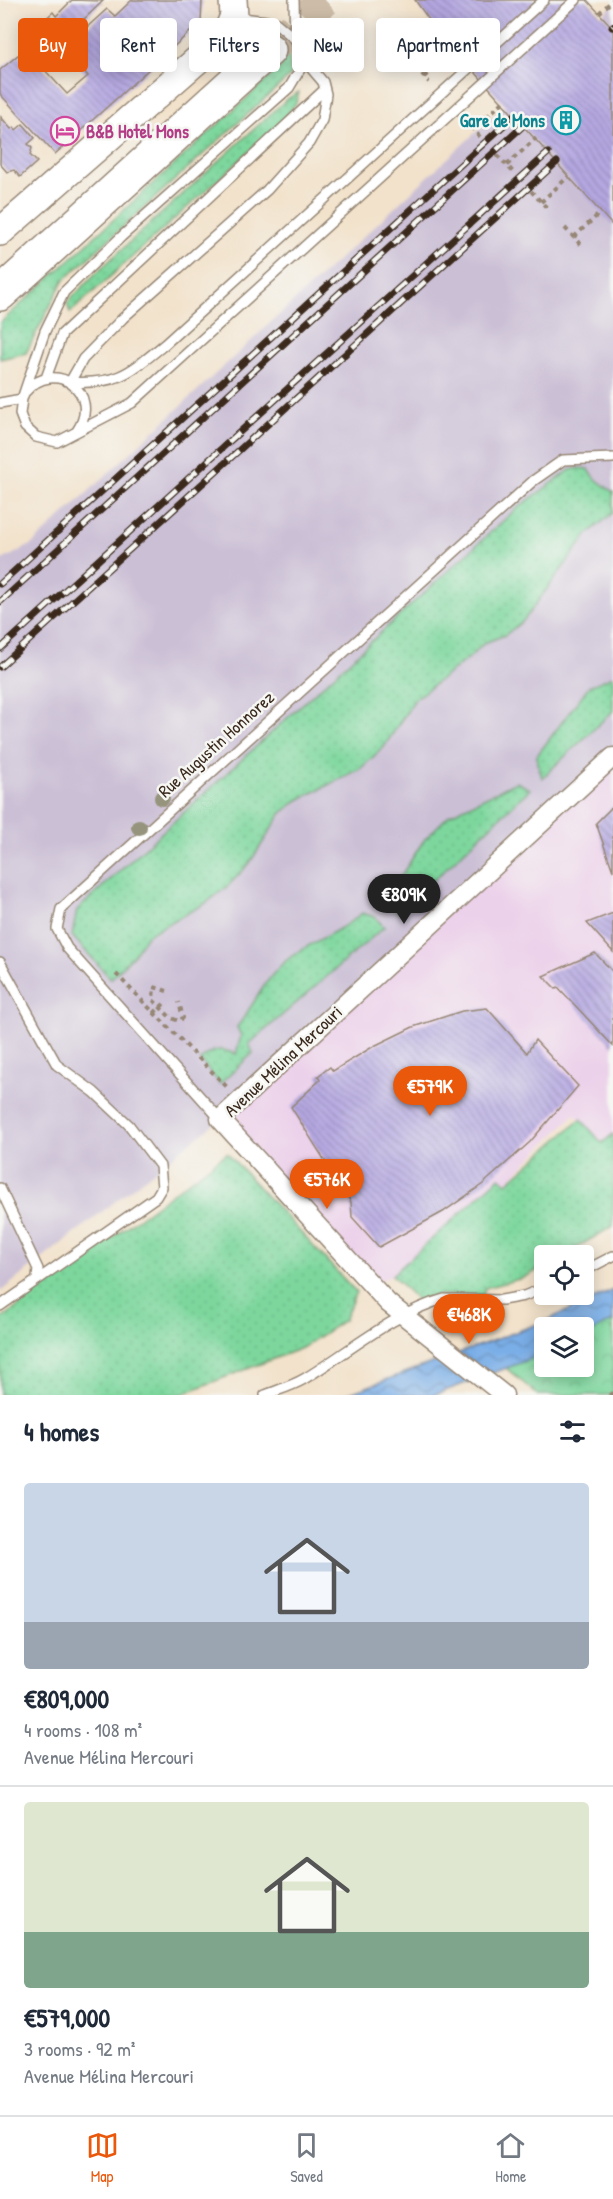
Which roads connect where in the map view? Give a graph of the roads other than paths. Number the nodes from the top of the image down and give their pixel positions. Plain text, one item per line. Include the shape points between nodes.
1 (294, 0) edge
2 (544, 0) edge
3 (576, 0) edge
4 (234, 8) edge
5 (282, 45) junction
6 (292, 52) edge
7 (298, 72) edge
8 (313, 72) edge
9 (324, 90) junction
10 (0, 232) edge
11 (0, 294) edge
12 (45, 378) junction
13 (70, 382) junction
14 (22, 399) junction
15 (0, 404) edge
16 (76, 432) junction
17 (613, 458) edge
18 (613, 757) edge
19 (0, 962) edge
20 (220, 1119) junction
21 (0, 1188) edge
22 (613, 1256) edge
23 (594, 1266) edge
24 (38, 1278) junction
25 (534, 1292) edge
26 (0, 1306) edge
27 (407, 1320) junction
28 (265, 1395) edge
29 (504, 1395) edge

1 - 5 lane
2 - 13 lane via 150,357 114,380
3 - 16 lane via 132,403
4 - 5 lane via 275,22
4 - 10 street via 226,35
5 - 6 lane
5 - 11 highway
7 - 14 lane via 289,88 64,292 45,331
8 - 9 lane
9 - 12 lane via 62,334
9 - 13 lane via 322,120 309,143 267,190 123,318 83,359
12 - 13 lane
12 - 14 lane via 31,385
13 - 16 lane via 85,405 85,415
14 - 15 lane
14 - 16 lane via 22,421 36,437 57,442
17 - 20 lane, Rue Augustin Honnorez via 564,460 533,481 61,909 57,929 67,948
18 - 20 street, Avenue Mélina Mercouri
19 - 24 lane via 57,1065 129,1125 160,1166 163,1176 156,1197
20 - 27 street, Avenue Mélina Mercouri
21 - 24 lane via 38,1269
22 - 23 lane
24 - 26 lane
25 - 27 lane via 502,1300 444,1299
27 - 28 lane via 302,1380
27 - 29 street, Avenue Mélina Mercouri

